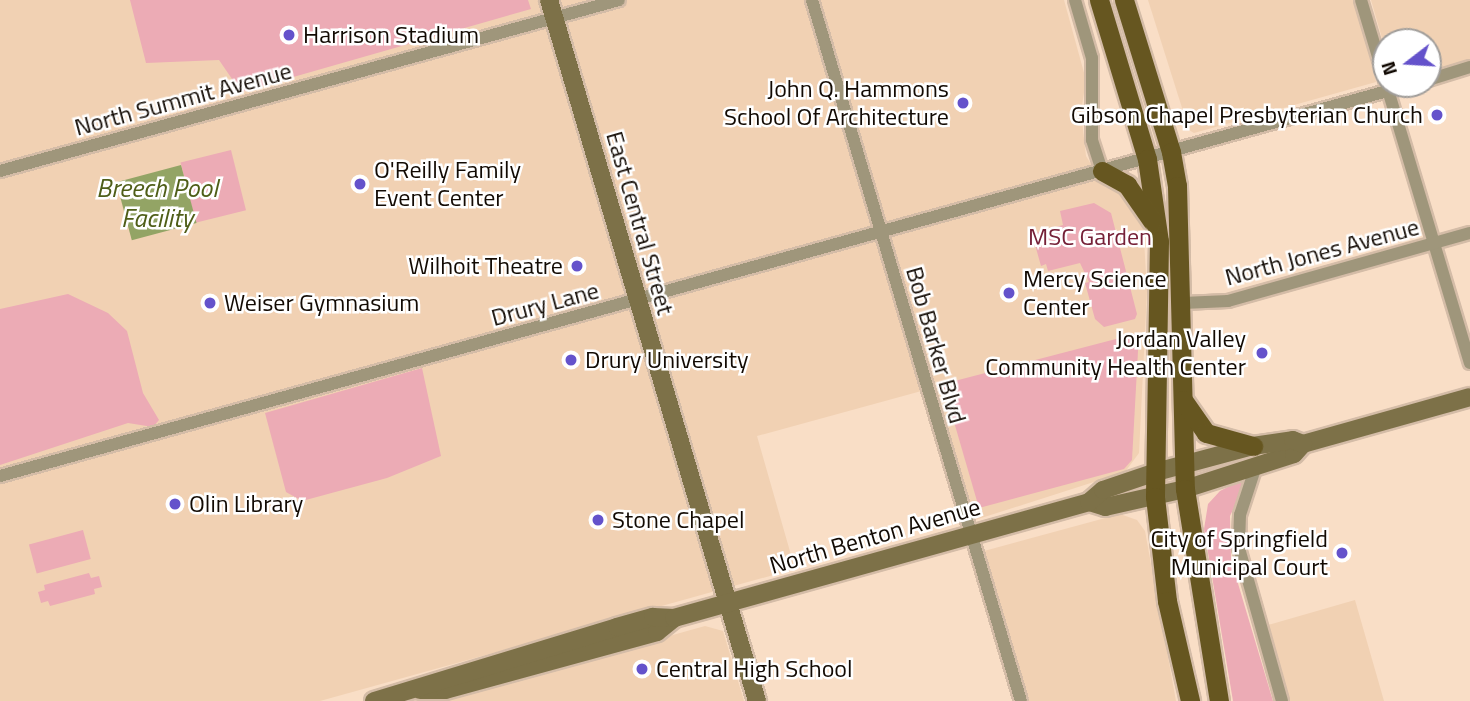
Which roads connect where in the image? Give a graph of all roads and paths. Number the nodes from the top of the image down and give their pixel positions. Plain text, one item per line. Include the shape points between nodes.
1 (549, 0) edge
2 (619, 0) edge
3 (812, 0) edge
4 (1075, 0) edge
5 (1099, 0) edge
6 (1124, 0) edge
7 (1361, 0) edge
8 (555, 18) junction
9 (1372, 37) edge
10 (1470, 67) edge
11 (1442, 76) edge
12 (1372, 96) edge
13 (1390, 98) edge
14 (1171, 152) junction
15 (1147, 159) junction
16 (0, 171) edge
17 (1102, 172) junction
18 (1470, 233) edge
19 (882, 234) junction
20 (1158, 241) junction
21 (1432, 243) junction
22 (637, 300) junction
23 (1183, 303) junction
24 (1470, 363) edge
25 (1180, 392) junction
26 (1470, 397) edge
27 (1303, 444) junction
28 (1253, 446) junction
29 (1184, 465) junction
30 (1255, 469) junction
31 (1156, 472) junction
32 (0, 476) edge
33 (1185, 489) junction
34 (1155, 497) junction
35 (1089, 502) junction
36 (970, 534) junction
37 (728, 603) junction
38 (374, 701) edge
39 (757, 701) edge
40 (1021, 701) edge
41 (1190, 701) edge
42 (1219, 701) edge
43 (1282, 701) edge

1 - 8 main road, East Central Street
2 - 8 street, North Summit Avenue
3 - 19 street, Bob Barker Blvd
4 - 17 street via 1092,58 1092,140
5 - 15 main road
6 - 14 main road
7 - 9 street
8 - 16 street, North Summit Avenue
8 - 22 main road, East Central Street
10 - 11 street
12 - 14 street, Drury Lane
13 - 21 street
14 - 15 street, Drury Lane
14 - 23 main road
15 - 17 street, Drury Lane
15 - 20 main road
17 - 19 street, Drury Lane
17 - 20 main road via 1127,185 1148,210
18 - 21 street, North Jones Avenue
19 - 22 street, Drury Lane
19 - 36 street, Bob Barker Blvd
20 - 31 main road
21 - 23 street, North Jones Avenue via 1228,301
21 - 24 street
22 - 32 street, Drury Lane
22 - 37 main road, East Central Street
23 - 25 main road
25 - 28 main road via 1188,412 1206,433
25 - 29 main road
26 - 27 main road, North Benton Avenue
27 - 28 main road, North Benton Avenue via 1293,440
27 - 30 main road, North Benton Avenue via 1294,454
28 - 29 main road, North Benton Avenue
29 - 31 main road, North Benton Avenue
29 - 33 main road
30 - 33 main road, North Benton Avenue
30 - 43 street via 1239,526 1241,559
31 - 34 main road
31 - 35 main road, North Benton Avenue via 1103,490
33 - 34 main road, North Benton Avenue
33 - 42 main road
34 - 35 main road, North Benton Avenue via 1105,507
34 - 41 main road via 1167,601
35 - 36 main road, North Benton Avenue
36 - 37 main road, North Benton Avenue
36 - 40 street, Bob Barker Blvd
37 - 38 main road, North Benton Avenue via 674,618 653,617
37 - 39 main road, East Central Street

